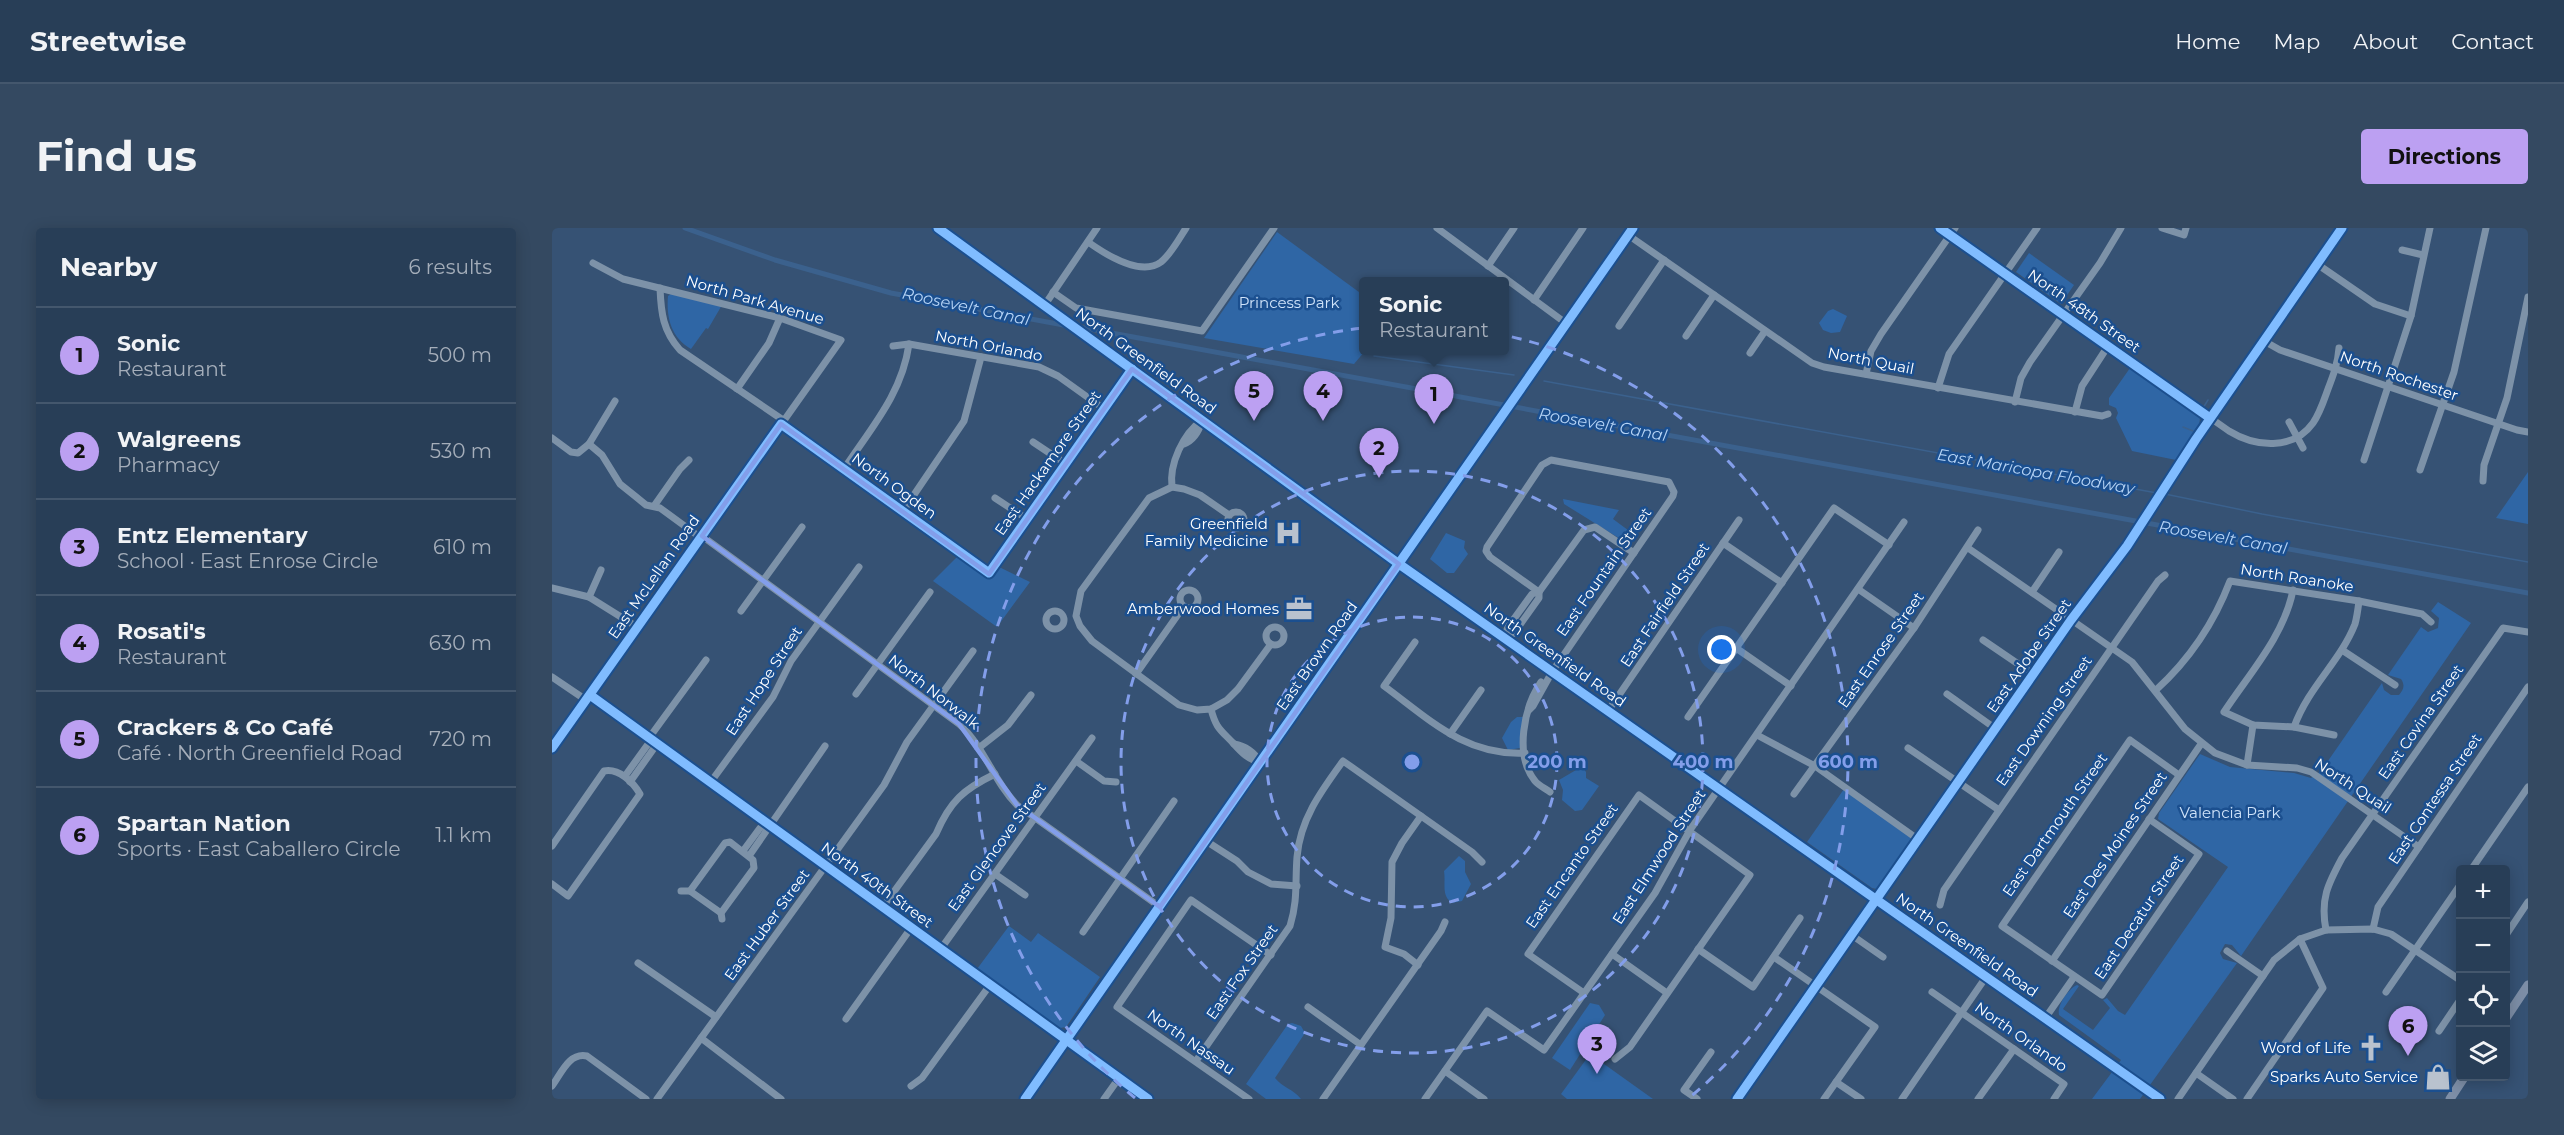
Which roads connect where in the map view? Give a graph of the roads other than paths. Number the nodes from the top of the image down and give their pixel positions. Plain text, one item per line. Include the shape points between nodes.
1 (938, 228) edge
2 (1097, 228) edge
3 (1186, 228) edge
4 (1274, 228) edge
5 (1515, 228) edge
6 (1583, 228) edge
7 (1940, 228) edge
8 (1955, 228) edge
9 (2037, 228) edge
10 (2121, 228) edge
11 (2162, 228) edge
12 (2342, 228) edge
13 (2430, 228) edge
14 (2486, 228) edge
15 (1442, 229) edge
16 (1630, 231) edge
17 (2185, 231) edge
18 (1950, 235) junction
19 (1088, 242) junction
20 (2402, 250) dead end
21 (2423, 255) junction
22 (1664, 260) junction
23 (593, 263) dead end
24 (2317, 264) junction
25 (1488, 266) junction
26 (2005, 274) junction
27 (1503, 277) edge
28 (1509, 282) edge
29 (660, 288) junction
30 (1053, 292) junction
31 (1714, 295) junction
32 (2528, 297) edge
33 (1534, 300) junction
34 (1044, 306) junction
35 (2063, 314) junction
36 (2411, 316) junction
37 (780, 318) junction
38 (1567, 324) junction
39 (1619, 326) dead end
40 (1765, 331) junction
41 (1686, 336) dead end
42 (841, 340) joint
43 (2264, 340) junction
44 (909, 344) junction
45 (893, 346) dead end
46 (2108, 346) junction
47 (2339, 348) dead end
48 (1750, 353) dead end
49 (981, 357) junction
50 (1132, 369) junction
51 (2335, 369) junction
52 (1866, 374) junction
53 (2388, 387) junction
54 (1938, 388) junction
55 (737, 389) junction
56 (615, 401) dead end
57 (2015, 402) junction
58 (2443, 405) junction
59 (1104, 409) junction
60 (2075, 412) junction
61 (2108, 414) dead end
62 (2210, 418) junction
63 (1202, 420) junction
64 (782, 422) junction
65 (2289, 422) dead end
66 (2499, 424) junction
67 (2528, 432) edge
68 (2297, 437) junction
69 (552, 438) edge
70 (1033, 442) dead end
71 (589, 444) junction
72 (2303, 448) dead end
73 (689, 460) dead end
74 (2364, 460) dead end
75 (1066, 464) junction
76 (844, 469) junction
77 (2420, 470) dead end
78 (2483, 481) dead end
79 (1172, 487) junction
80 (995, 498) dead end
81 (654, 506) junction
82 (903, 511) junction
83 (1229, 515) dead end
84 (1027, 519) junction
85 (1739, 520) dead end
86 (1904, 522) dead end
87 (802, 527) dead end
88 (1978, 530) dead end
89 (701, 537) junction
90 (1723, 543) junction
91 (1889, 545) junction
92 (1968, 548) junction
93 (2059, 552) dead end
94 (1634, 553) junction
95 (1400, 564) junction
96 (859, 567) dead end
97 (601, 570) dead end
98 (989, 573) joint
99 (2164, 575) dead end
100 (763, 581) junction
101 (1782, 583) junction
102 (552, 588) edge
103 (1858, 590) junction
104 (2293, 590) junction
105 (930, 592) dead end
106 (1539, 592) junction
107 (2032, 592) junction
108 (589, 597) junction
109 (2359, 601) junction
110 (1184, 606) dead end
111 (741, 611) dead end
112 (1076, 616) junction
113 (1064, 618) dead end
114 (2071, 620) junction
115 (819, 622) junction
116 (2431, 622) dead end
117 (637, 627) junction
118 (1914, 628) junction
119 (2528, 632) edge
120 (1504, 638) junction
121 (1983, 640) dead end
122 (1415, 642) dead end
123 (1271, 644) dead end
124 (1736, 648) junction
125 (2111, 648) junction
126 (2342, 650) junction
127 (973, 651) dead end
128 (706, 660) dead end
129 (878, 664) junction
130 (1552, 672) junction
131 (1136, 674) junction
132 (2033, 675) junction
133 (552, 677) edge
134 (2395, 685) dead end
135 (1791, 686) junction
136 (2528, 687) edge
137 (1481, 690) dead end
138 (2156, 690) junction
139 (856, 694) dead end
140 (1947, 694) dead end
141 (1031, 695) dead end
142 (588, 697) junction
143 (935, 705) junction
144 (1210, 709) junction
145 (1608, 711) junction
146 (1688, 717) dead end
147 (2253, 725) junction
148 (2294, 727) junction
149 (1996, 729) junction
150 (1450, 734) junction
151 (1757, 735) junction
152 (2334, 735) dead end
153 (1092, 738) dead end
154 (652, 741) junction
155 (2200, 744) junction
156 (825, 746) dead end
157 (980, 747) junction
158 (552, 748) edge
159 (1908, 748) dead end
160 (1525, 753) junction
161 (1076, 761) junction
162 (1261, 763) junction
163 (2247, 765) junction
164 (1815, 766) junction
165 (995, 774) junction
166 (2179, 775) junction
167 (628, 779) junction
168 (1116, 782) dead end
169 (711, 783) junction
170 (1959, 783) junction
171 (2528, 787) edge
172 (1719, 789) junction
173 (1550, 792) dead end
174 (1794, 794) dead end
175 (1174, 801) dead end
176 (1999, 810) junction
177 (2373, 815) junction
178 (1421, 816) junction
179 (1034, 819) junction
180 (2149, 819) junction
181 (769, 825) junction
182 (1690, 830) junction
183 (1919, 840) junction
184 (1206, 841) junction
185 (552, 846) edge
186 (2419, 847) junction
187 (746, 853) junction
188 (1482, 862) dead end
189 (2474, 865) edge
190 (826, 867) junction
191 (995, 874) junction
192 (1120, 879) junction
193 (552, 884) edge
194 (1297, 886) junction
195 (681, 891) dead end
196 (690, 891) junction
197 (2456, 891) edge
198 (1024, 895) dead end
199 (1877, 900) junction
200 (2528, 902) edge
201 (1940, 905) dead end
202 (1160, 907) junction
203 (882, 908) junction
204 (1800, 918) dead end
205 (1445, 922) dead end
206 (910, 928) junction
207 (2510, 928) edge
208 (2373, 929) junction
209 (2326, 930) junction
210 (1083, 932) dead end
211 (1853, 936) junction
212 (2300, 939) junction
213 (1698, 949) junction
214 (2416, 949) junction
215 (940, 950) junction
216 (2227, 951) dead end
217 (1612, 954) junction
218 (1271, 955) junction
219 (1774, 957) junction
220 (1883, 957) dead end
221 (2052, 961) junction
222 (638, 963) dead end
223 (1418, 965) junction
224 (2263, 976) junction
225 (1986, 977) junction
226 (2456, 977) edge
227 (2074, 978) junction
228 (990, 985) junction
229 (2528, 985) edge
230 (1816, 987) junction
231 (2386, 992) dead end
232 (1584, 993) junction
233 (1667, 993) junction
234 (1932, 993) dead end
235 (2456, 1006) edge
236 (1308, 1008) dead end
237 (2510, 1010) edge
238 (1962, 1013) junction
239 (716, 1017) junction
240 (2046, 1017) junction
241 (846, 1019) dead end
242 (2439, 1031) dead end
243 (701, 1038) junction
244 (1066, 1041) junction
245 (1361, 1045) junction
246 (2014, 1049) junction
247 (1711, 1052) dead end
248 (1615, 1059) dead end
249 (1196, 1061) junction
250 (1445, 1071) junction
251 (2196, 1073) junction
252 (1119, 1078) junction
253 (2462, 1081) edge
254 (1836, 1082) junction
255 (552, 1086) edge
256 (911, 1086) dead end
257 (646, 1099) edge
258 (657, 1099) edge
259 (781, 1099) edge
260 (1025, 1099) edge
261 (1104, 1099) edge
262 (1148, 1099) edge
263 (1249, 1099) edge
264 (1323, 1099) edge
265 (1425, 1099) edge
266 (1484, 1099) edge
267 (1696, 1099) edge
268 (1737, 1099) edge
269 (1824, 1099) edge
270 (1861, 1099) edge
271 (1902, 1099) edge
272 (1978, 1099) edge
273 (2054, 1099) edge
274 (2160, 1099) edge
275 (2178, 1099) edge
276 (2234, 1099) edge
277 (2247, 1099) edge
278 (2450, 1099) edge

1 - 34 main road, North Greenfield Road
2 - 19 street
3 - 19 street via 1154,266 1120,262
4 - 30 street via 1202,332 1076,308
5 - 25 street
6 - 33 street
7 - 18 street, North 48th Street
8 - 18 street
9 - 26 street
10 - 35 street
11 - 17 street
12 - 24 street, East Adobe Street
13 - 21 street
14 - 58 street
15 - 25 street
16 - 22 street, North Quail
16 - 38 main road, East Brown Road
18 - 26 street, North 48th Street
18 - 52 street via 1881,334 1871,351
19 - 30 street
20 - 21 street
21 - 36 street
22 - 31 street, North Quail
22 - 39 street
23 - 29 street, North Park Avenue via 623,279
24 - 36 street via 2375,304
24 - 43 street, East Adobe Street
25 - 27 street
26 - 35 street, North 48th Street
26 - 54 street via 1949,354
28 - 33 street
29 - 37 street, North Park Avenue
29 - 55 street via 663,322 672,341
30 - 34 street
31 - 40 street, North Quail
31 - 41 street
32 - 66 street
33 - 38 street
34 - 50 main road, North Greenfield Road
35 - 46 street, North 48th Street
35 - 57 street via 2021,378
36 - 53 street
37 - 42 street, North Park Avenue
37 - 55 street via 769,344
38 - 95 main road, East Brown Road
40 - 48 street
40 - 52 street, North Quail via 1812,363
42 - 64 street, East McLellan Road
43 - 51 street, North Rochester via 2280,350
43 - 62 street, East Adobe Street
44 - 45 street, North Orlando
44 - 49 street, North Orlando
44 - 76 street via 896,392
46 - 60 street via 2082,386
46 - 62 street, North 48th Street
47 - 51 street
49 - 59 street, North Orlando via 1046,369
49 - 82 street via 964,421
50 - 59 street, East Hackamore Street
50 - 63 main road, North Greenfield Road
51 - 53 street, North Rochester
51 - 68 street via 2318,415
52 - 54 street, North Quail
53 - 58 street, North Rochester
53 - 74 street
54 - 57 street, North Quail
55 - 64 street
56 - 71 street
57 - 60 street, North Quail
58 - 66 street, North Rochester
58 - 77 street
59 - 75 street, East Hackamore Street
60 - 61 street, North Quail
62 - 68 street, North 48th Street via 2253,442 2278,444
62 - 114 street, East Adobe Street via 2145,518
63 - 79 street via 1199,430 1184,444 1172,464
63 - 95 main road, North Greenfield Road
64 - 76 street, North Ogden
64 - 89 street, East McLellan Road
65 - 68 street
66 - 67 street, North Rochester
66 - 78 street via 2484,465
68 - 72 street
69 - 71 street via 574,453
70 - 75 street
71 - 81 street, North Norwalk via 602,455 620,484 646,505
73 - 81 street
75 - 84 street, East Hackamore Street
76 - 82 street, North Ogden
79 - 83 street via 1200,495
79 - 112 street via 1142,504 1081,591
80 - 84 street
81 - 89 street, North Norwalk
82 - 98 street, North Ogden
84 - 98 street, East Hackamore Street
85 - 90 street, East Fairfield Street
86 - 91 street, East Elmwood Street
87 - 100 street
88 - 92 street, East Enrose Street
89 - 100 street, North Norwalk
89 - 117 street, East McLellan Road
90 - 101 street
90 - 145 street, East Fairfield Street
91 - 101 street via 1834,508
91 - 103 street, East Elmwood Street
92 - 107 street, North Quail
92 - 118 street, East Enrose Street
93 - 107 street
94 - 106 street via 1595,527 1588,528 1581,532
94 - 106 street, East Fountain Street via 1673,496 1672,487 1664,480 1551,460 1545,463 1486,547 1487,555
94 - 130 street, East Fountain Street
95 - 120 main road, North Greenfield Road
95 - 162 main road, East Brown Road
96 - 115 street, East Hope Street
97 - 108 street
99 - 125 street, East Downing Street
100 - 111 street
100 - 115 street, North Norwalk
101 - 124 street
102 - 108 street
103 - 118 street
103 - 135 street, East Elmwood Street
104 - 109 street, North Roanoke
104 - 138 street, North Roanoke via 2230,581 2217,613 2180,667
104 - 147 street via 2282,627 2224,712
105 - 129 street
106 - 120 street via 1532,594 1529,605 1508,627
107 - 114 street, North Quail
108 - 117 street
109 - 116 street, North Roanoke via 2422,614
109 - 126 street via 2355,623
110 - 131 street
112 - 113 street
112 - 131 street via 1092,641
114 - 125 street, North Quail
114 - 132 street, East Adobe Street
115 - 129 street, North Norwalk
115 - 169 street, East Hope Street via 773,697
117 - 142 street, East McLellan Road
118 - 164 street, East Enrose Street
119 - 177 street, East Covina Street via 2503,628
120 - 130 main road, North Greenfield Road
121 - 132 street
122 - 150 street via 1384,686
123 - 144 street via 1238,689
124 - 135 street
124 - 146 street
125 - 138 street, North Quail via 2132,662
125 - 176 street, East Downing Street
126 - 134 street
126 - 148 street via 2307,697
127 - 143 street, East Huber Street
128 - 154 street
129 - 139 street
129 - 143 street, North Norwalk
130 - 145 main road, North Greenfield Road
130 - 160 street, East Fountain Street via 1529,710
131 - 144 street via 1179,705
132 - 149 street, East Adobe Street
133 - 142 street, North 40th Street
135 - 151 street, East Elmwood Street
136 - 186 street, East Contessa Street
137 - 150 street
138 - 155 street, North Quail
140 - 149 street
141 - 157 street via 1008,725
142 - 154 street, North 40th Street
142 - 158 street, East McLellan Road
143 - 157 street, North Norwalk
143 - 190 street, East Huber Street
144 - 162 street via 1217,729 1234,744 1255,754
145 - 172 main road, North Greenfield Road
147 - 148 street
147 - 163 street
148 - 152 street
149 - 170 street, East Adobe Street
150 - 160 street via 1493,752
151 - 164 street
151 - 172 street, East Elmwood Street
153 - 161 street, East Glencove Street
154 - 167 street
154 - 169 street, North 40th Street
155 - 163 street, North Quail
155 - 166 street, East Des Moines Street
156 - 181 street
157 - 165 street, North Norwalk
159 - 170 street
160 - 173 street via 1535,782
161 - 168 street via 1104,781
161 - 179 street, East Glencove Street
162 - 184 main road, East Brown Road
163 - 177 street, North Quail via 2311,772
164 - 174 street, East Enrose Street
164 - 183 street
165 - 179 street, North Norwalk via 1009,797
165 - 203 street via 960,794
166 - 180 street, East Des Moines Street
166 - 221 street, East Dartmouth Street via 2130,740 2002,926
167 - 185 street via 611,770 604,771
167 - 193 street via 640,794 568,896
169 - 181 street, North 40th Street
170 - 176 street
170 - 183 street, East Adobe Street
171 - 189 street
172 - 182 street, East Elmwood Street
172 - 199 main road, North Greenfield Road
175 - 192 street
176 - 201 street, East Downing Street via 1944,890
177 - 186 street, North Quail
177 - 209 street, East Covina Street via 2329,883 2323,912
178 - 188 street
178 - 194 street, East Fox Street via 1343,761 1320,793 1302,830
178 - 223 street via 1392,862 1391,918 1385,947
179 - 191 street, East Glencove Street
179 - 192 street, North Norwalk
180 - 221 street, East Des Moines Street
180 - 227 street, East Decatur Street via 2199,854 2102,995
181 - 187 street
181 - 190 street, North 40th Street
182 - 213 street via 1750,875
182 - 217 street, East Elmwood Street via 1655,893
182 - 232 street, East Encanto Street via 1639,795 1528,954
183 - 199 street, East Adobe Street
184 - 194 street via 1271,884
184 - 202 main road, East Brown Road
186 - 208 street, East Contessa Street via 2378,907
187 - 196 street via 730,842 722,845
187 - 196 street via 755,865 722,916
190 - 203 street, North 40th Street
190 - 239 street, East Huber Street
191 - 198 street
191 - 215 street, East Glencove Street
192 - 202 street, North Norwalk
192 - 210 street
194 - 218 street, East Fox Street via 1290,926
195 - 196 street
197 - 214 street
199 - 211 street, East Adobe Street
199 - 225 main road, North Greenfield Road
200 - 207 street
202 - 244 main road, East Brown Road
203 - 206 street, North 40th Street
204 - 219 street
205 - 223 street
206 - 215 street, North 40th Street
206 - 241 street
208 - 209 street
208 - 214 street via 2391,934
209 - 212 street
211 - 220 street
211 - 230 street, East Adobe Street
212 - 224 street via 2281,953
212 - 277 street via 2323,988
213 - 219 street via 1753,987
213 - 233 street
214 - 226 street
214 - 231 street
215 - 228 street, North 40th Street
216 - 224 street
217 - 232 street, East Elmwood Street
217 - 233 street
218 - 249 street, East Fox Street
218 - 249 street, North Nassau via 1191,900 1117,1007
219 - 230 street
221 - 227 street
222 - 239 street
223 - 245 street
224 - 251 street
225 - 238 street
225 - 240 main road, North Greenfield Road
227 - 240 street
228 - 244 street, North 40th Street
228 - 256 street via 922,1078
229 - 237 main road
230 - 254 street via 1875,1027
230 - 268 street, East Adobe Street
232 - 250 street, East Elmwood Street via 1544,1050 1487,1011
233 - 248 street via 1630,1047
234 - 238 street, North Orlando
235 - 242 street
236 - 245 street
238 - 246 street, North Orlando
238 - 271 street
239 - 243 street, East Huber Street
240 - 274 main road, North Greenfield Road
243 - 258 street, East Huber Street
243 - 259 street
244 - 252 street, North 40th Street
244 - 260 main road, East Brown Road
245 - 264 street
246 - 272 street
246 - 273 street, North Orlando via 2064,1084
247 - 267 street via 1684,1090
249 - 263 street, North Nassau
250 - 265 street
250 - 266 street
251 - 275 street
251 - 276 street
252 - 261 street
252 - 262 street, North 40th Street
253 - 278 main road
254 - 269 street
254 - 270 street
255 - 257 street via 579,1054

